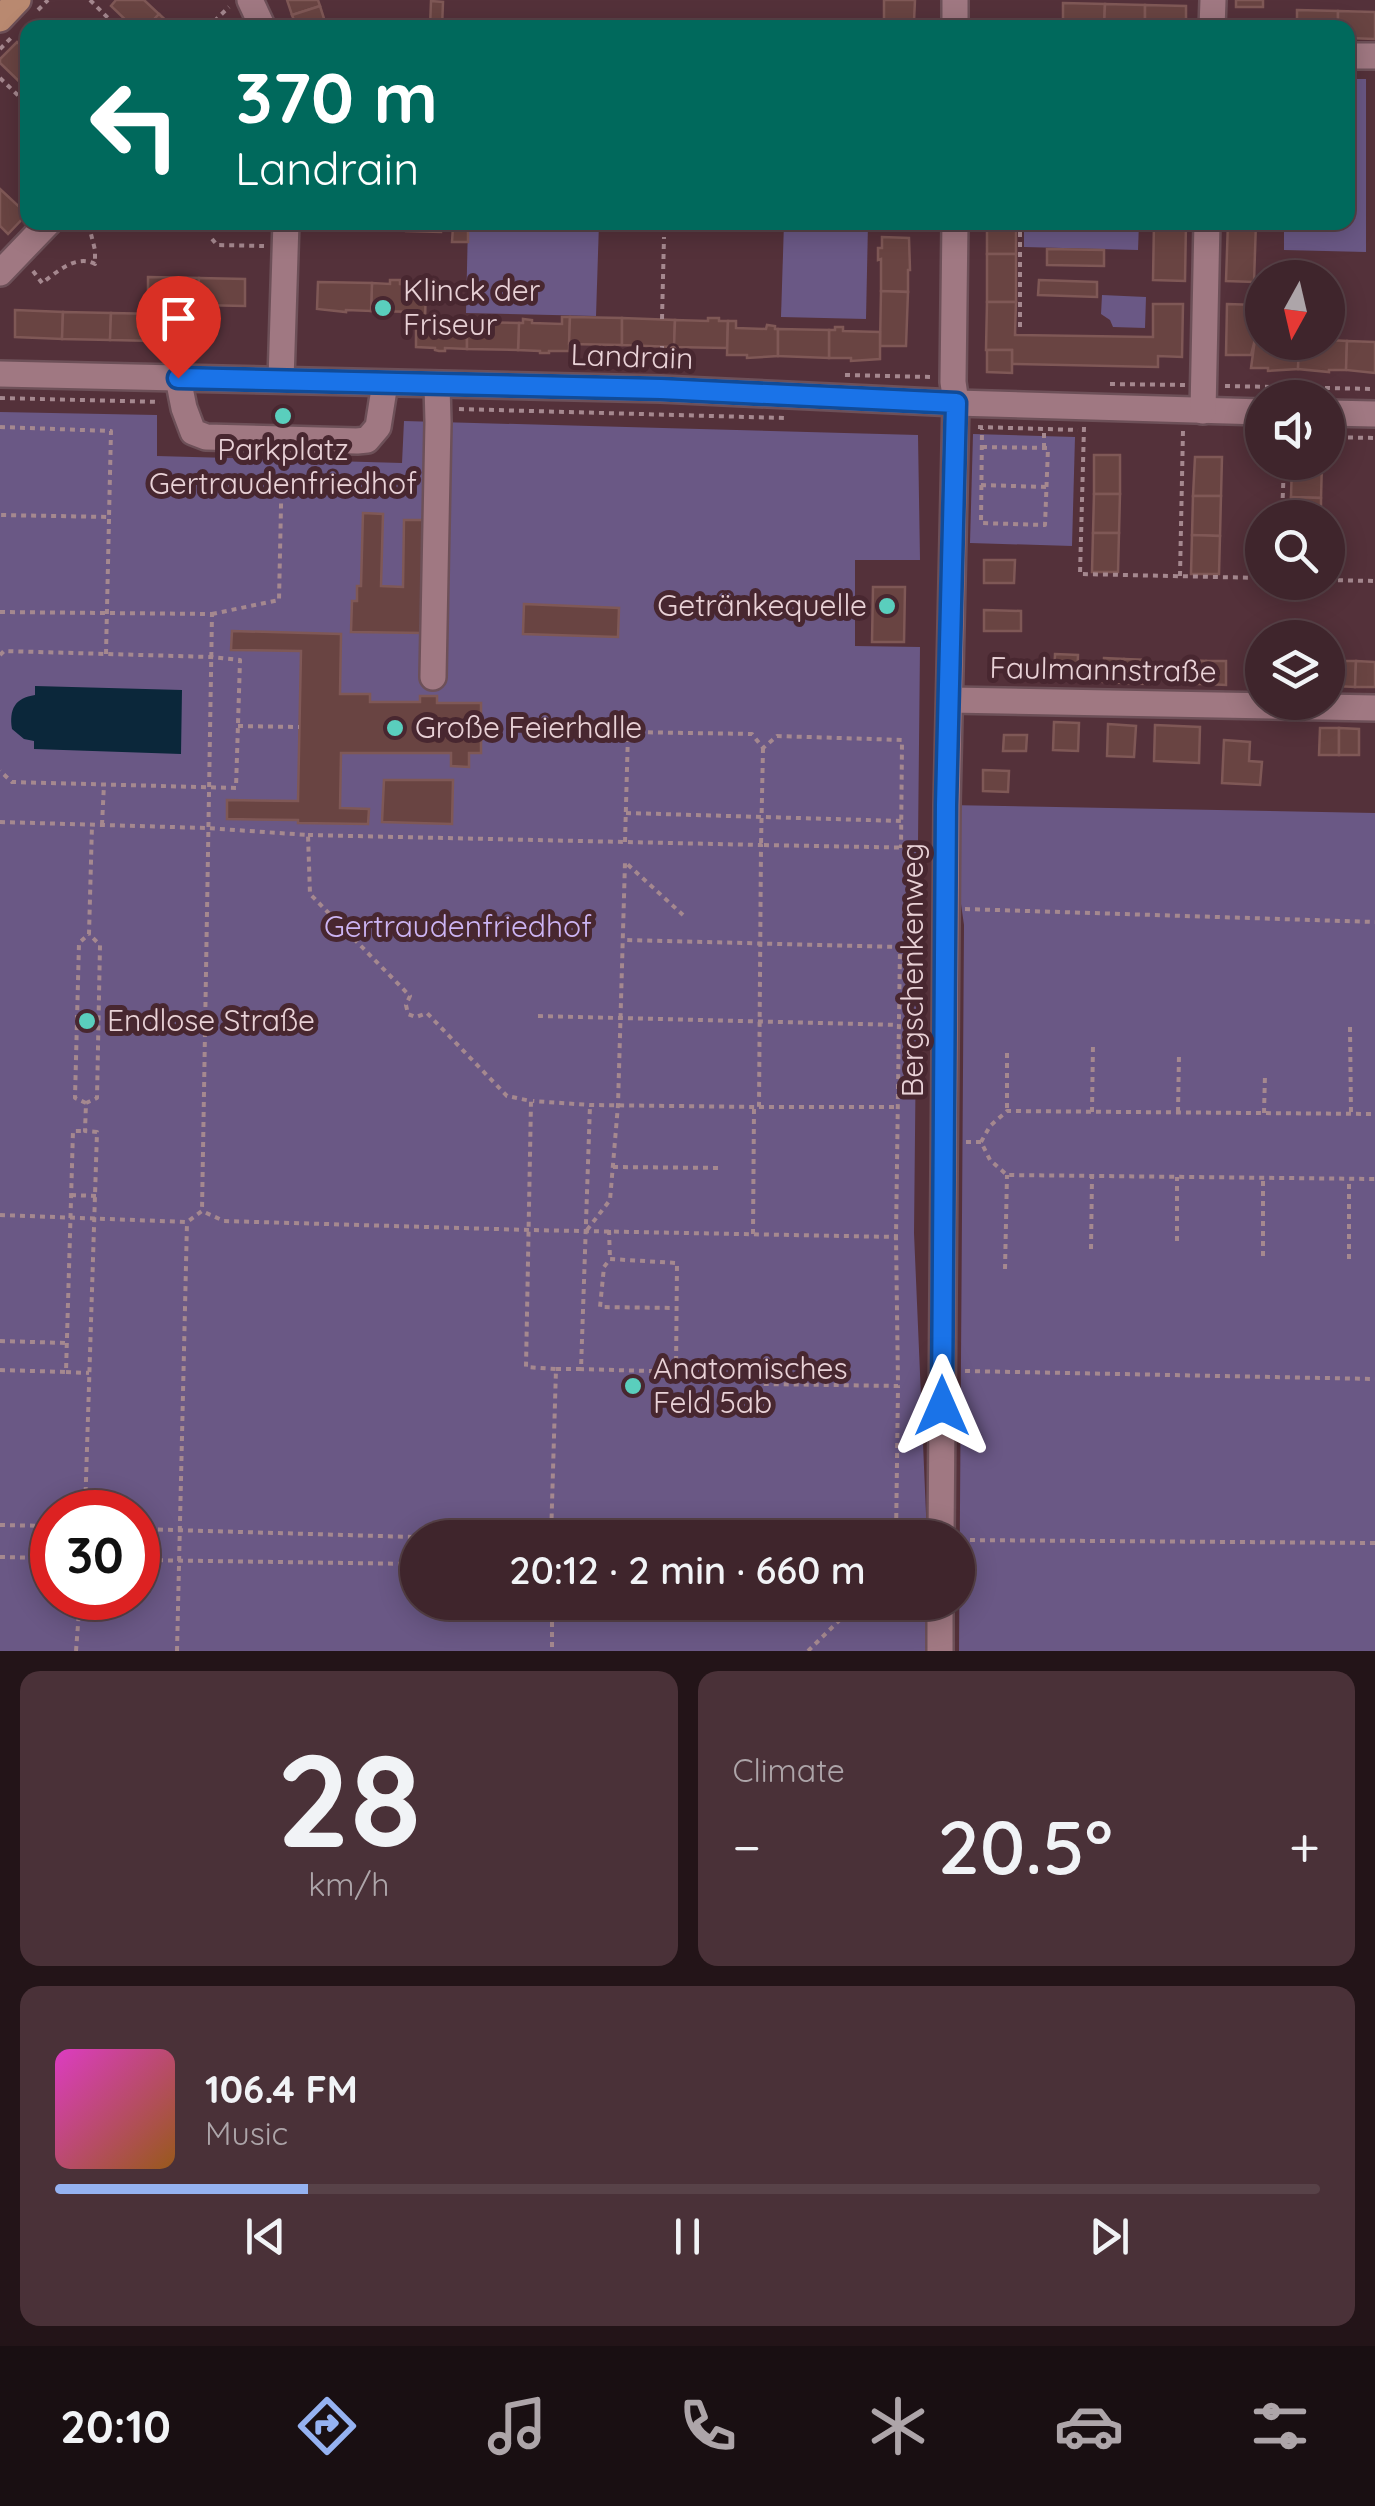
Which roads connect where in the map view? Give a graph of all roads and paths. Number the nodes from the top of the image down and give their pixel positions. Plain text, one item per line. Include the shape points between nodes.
1 (18, 0) edge
2 (90, 0) edge
3 (237, 0) edge
4 (0, 19) edge
5 (110, 20) edge
6 (216, 20) edge
7 (0, 78) edge
8 (20, 97) edge
9 (41, 230) edge
10 (90, 230) edge
11 (286, 230) edge
12 (955, 230) edge
13 (1020, 230) edge
14 (1206, 230) edge
15 (664, 237) dead end
16 (212, 239) dead end
17 (270, 246) dead end
18 (8, 264) edge
19 (662, 319) dead end
20 (1020, 327) dead end
21 (0, 374) edge
22 (281, 380) junction
23 (386, 384) junction
24 (175, 390) junction
25 (437, 397) junction
26 (0, 398) edge
27 (1193, 411) junction
28 (1245, 412) edge
29 (1345, 413) edge
30 (1375, 414) edge
31 (956, 415) junction
32 (785, 418) dead end
33 (1084, 418) junction
34 (0, 427) edge
35 (982, 428) junction
36 (1345, 437) edge
37 (282, 438) junction
38 (1375, 438) edge
39 (982, 447) junction
40 (982, 485) junction
41 (1046, 488) junction
42 (0, 515) edge
43 (109, 517) junction
44 (1180, 576) junction
45 (1245, 578) edge
46 (1345, 580) edge
47 (1375, 581) edge
48 (0, 612) edge
49 (108, 614) junction
50 (212, 614) junction
51 (0, 654) edge
52 (106, 654) junction
53 (211, 657) junction
54 (433, 677) dead end
55 (950, 700) junction
56 (1375, 708) edge
57 (238, 726) junction
58 (300, 727) dead end
59 (763, 748) junction
60 (0, 771) edge
61 (104, 784) junction
62 (207, 788) junction
63 (626, 813) junction
64 (762, 817) junction
65 (901, 821) junction
66 (0, 822) edge
67 (92, 824) junction
68 (102, 825) junction
69 (206, 828) junction
70 (308, 835) junction
71 (626, 842) junction
72 (761, 844) junction
73 (901, 848) junction
74 (946, 848) junction
75 (962, 909) dead end
76 (683, 916) dead end
77 (1375, 922) edge
78 (89, 934) junction
79 (624, 940) junction
80 (760, 944) junction
81 (538, 1016) dead end
82 (622, 1020) junction
83 (760, 1023) junction
84 (898, 1025) junction
85 (1350, 1026) dead end
86 (1093, 1042) dead end
87 (1007, 1053) dead end
88 (1179, 1054) dead end
89 (1266, 1075) dead end
90 (532, 1100) junction
91 (86, 1104) junction
92 (590, 1105) junction
93 (618, 1106) junction
94 (757, 1107) junction
95 (898, 1107) junction
96 (1007, 1111) junction
97 (1092, 1112) junction
98 (1178, 1112) junction
99 (1264, 1113) junction
100 (1351, 1114) junction
101 (1375, 1114) edge
102 (85, 1131) junction
103 (944, 1142) junction
104 (981, 1142) junction
105 (613, 1167) junction
106 (722, 1168) dead end
107 (1007, 1175) junction
108 (1092, 1176) junction
109 (1178, 1177) junction
110 (1264, 1177) junction
111 (1349, 1179) junction
112 (1375, 1179) edge
113 (71, 1195) junction
114 (96, 1196) junction
115 (202, 1211) junction
116 (0, 1215) edge
117 (70, 1218) junction
118 (96, 1219) junction
119 (187, 1222) junction
120 (529, 1230) junction
121 (587, 1230) junction
122 (609, 1230) junction
123 (753, 1234) junction
124 (896, 1237) junction
125 (1177, 1241) dead end
126 (1090, 1248) dead end
127 (1263, 1256) dead end
128 (610, 1258) junction
129 (1349, 1258) dead end
130 (1004, 1268) dead end
131 (676, 1308) junction
132 (0, 1341) edge
133 (67, 1342) junction
134 (579, 1369) junction
135 (0, 1370) edge
136 (556, 1370) junction
137 (676, 1370) junction
138 (66, 1372) junction
139 (942, 1372) junction
140 (89, 1373) junction
141 (1375, 1379) edge
142 (898, 1386) junction
143 (86, 1490) edge
144 (552, 1520) edge
145 (896, 1520) edge
146 (941, 1520) edge
147 (0, 1526) edge
148 (30, 1526) edge
149 (160, 1529) edge
150 (180, 1530) junction
151 (400, 1537) edge
152 (975, 1540) edge
153 (1375, 1543) edge
154 (0, 1557) edge
155 (30, 1558) edge
156 (160, 1561) edge
157 (179, 1561) junction
158 (400, 1564) edge
159 (78, 1620) edge
160 (552, 1620) edge
161 (840, 1620) edge
162 (940, 1620) edge
163 (76, 1651) edge
164 (177, 1651) edge
165 (552, 1651) edge
166 (808, 1651) edge
167 (940, 1651) edge

1 - 4 main road
2 - 5 path
3 - 6 path
7 - 8 path
9 - 18 street
10 - 18 path via 95,264 74,262 42,283 36,273
11 - 22 street
12 - 31 street, Bergschenkenweg
13 - 20 path
14 - 27 street
15 - 19 path
16 - 17 path
21 - 24 street, Landrain
22 - 23 street, Landrain
22 - 24 street, Landrain
23 - 25 street, Landrain
23 - 37 street via 378,426 367,440
24 - 26 path
24 - 37 street via 193,432
25 - 31 street, Landrain via 661,389
25 - 32 path
25 - 54 street
27 - 28 street, Landrain
27 - 33 street, Landrain
27 - 44 path
29 - 30 street
31 - 33 street, Landrain
31 - 35 path
31 - 55 street, Bergschenkenweg
33 - 35 path
33 - 44 path via 1080,574
34 - 43 path via 111,430
35 - 39 path
36 - 38 path
37 - 50 path via 279,600
39 - 40 path
39 - 41 path via 1048,448
40 - 41 path
40 - 41 path via 981,522 1044,525
42 - 43 path
43 - 49 path
44 - 45 path
46 - 47 path
48 - 49 path
49 - 50 path
49 - 52 path
50 - 53 path
51 - 52 path
52 - 53 path
53 - 57 path via 240,660
53 - 62 path
55 - 56 street, Faulmannstraße
55 - 74 street, Bergschenkenweg
57 - 58 path
57 - 62 path via 236,788
59 - 63 path via 752,734 628,732
59 - 64 path
59 - 65 path via 777,736 902,740
60 - 61 path via 12,782
61 - 62 path
61 - 68 path
62 - 69 path
63 - 64 path
63 - 71 path
64 - 65 path
64 - 72 path
65 - 73 path
66 - 67 path
67 - 68 path
67 - 78 path
68 - 69 path
69 - 70 path
69 - 115 path
70 - 71 path
70 - 90 path via 310,894 410,996 408,1014 427,1014 507,1096
71 - 72 path
72 - 73 path
72 - 80 path
73 - 74 path
74 - 103 street, Bergschenkenweg
75 - 77 path
76 - 79 path via 625,862
78 - 91 path via 80,943 75,1098
78 - 91 path via 100,945 97,1098
79 - 80 path
79 - 82 path
80 - 83 path
80 - 84 path via 900,946
81 - 82 path
82 - 83 path
82 - 93 path
83 - 84 path
83 - 94 path
84 - 95 path
85 - 100 path
86 - 97 path
87 - 96 path
88 - 98 path
89 - 99 path
90 - 92 path
90 - 120 path
91 - 102 path
92 - 93 path
92 - 121 path
93 - 94 path
93 - 105 path
94 - 95 path
94 - 123 path
95 - 124 path
96 - 97 path
96 - 104 path
97 - 98 path
98 - 99 path
99 - 100 path
100 - 101 path
102 - 113 path via 73,1131
102 - 114 path via 96,1132
103 - 104 path
103 - 139 street, Bergschenkenweg
104 - 107 path
105 - 106 path
105 - 121 path via 610,1200
107 - 108 path
107 - 130 path
108 - 109 path
108 - 126 path
109 - 110 path
109 - 125 path
110 - 111 path
110 - 127 path
111 - 112 path
111 - 129 path
113 - 114 path
113 - 117 path
114 - 118 path
115 - 119 path
115 - 120 path via 224,1221
116 - 117 path
117 - 118 path
117 - 133 path
118 - 119 path
118 - 140 path
119 - 150 path
120 - 121 path
120 - 136 path via 526,1367
121 - 122 path
121 - 134 path
122 - 123 path
122 - 128 path
123 - 124 path
124 - 142 path
128 - 131 path via 677,1262
128 - 131 path via 600,1306
131 - 137 path
132 - 133 path
133 - 138 path
134 - 136 path
134 - 137 path
135 - 138 path
136 - 144 path
137 - 142 path via 756,1374 764,1384
138 - 140 path
139 - 141 path
139 - 146 street, Bergschenkenweg
140 - 143 path
142 - 145 path
147 - 148 path
149 - 150 path
150 - 151 path
150 - 157 path
152 - 153 path
154 - 155 path
156 - 157 path
157 - 158 path
157 - 164 path
159 - 163 path
160 - 165 path
161 - 166 path
162 - 167 street

